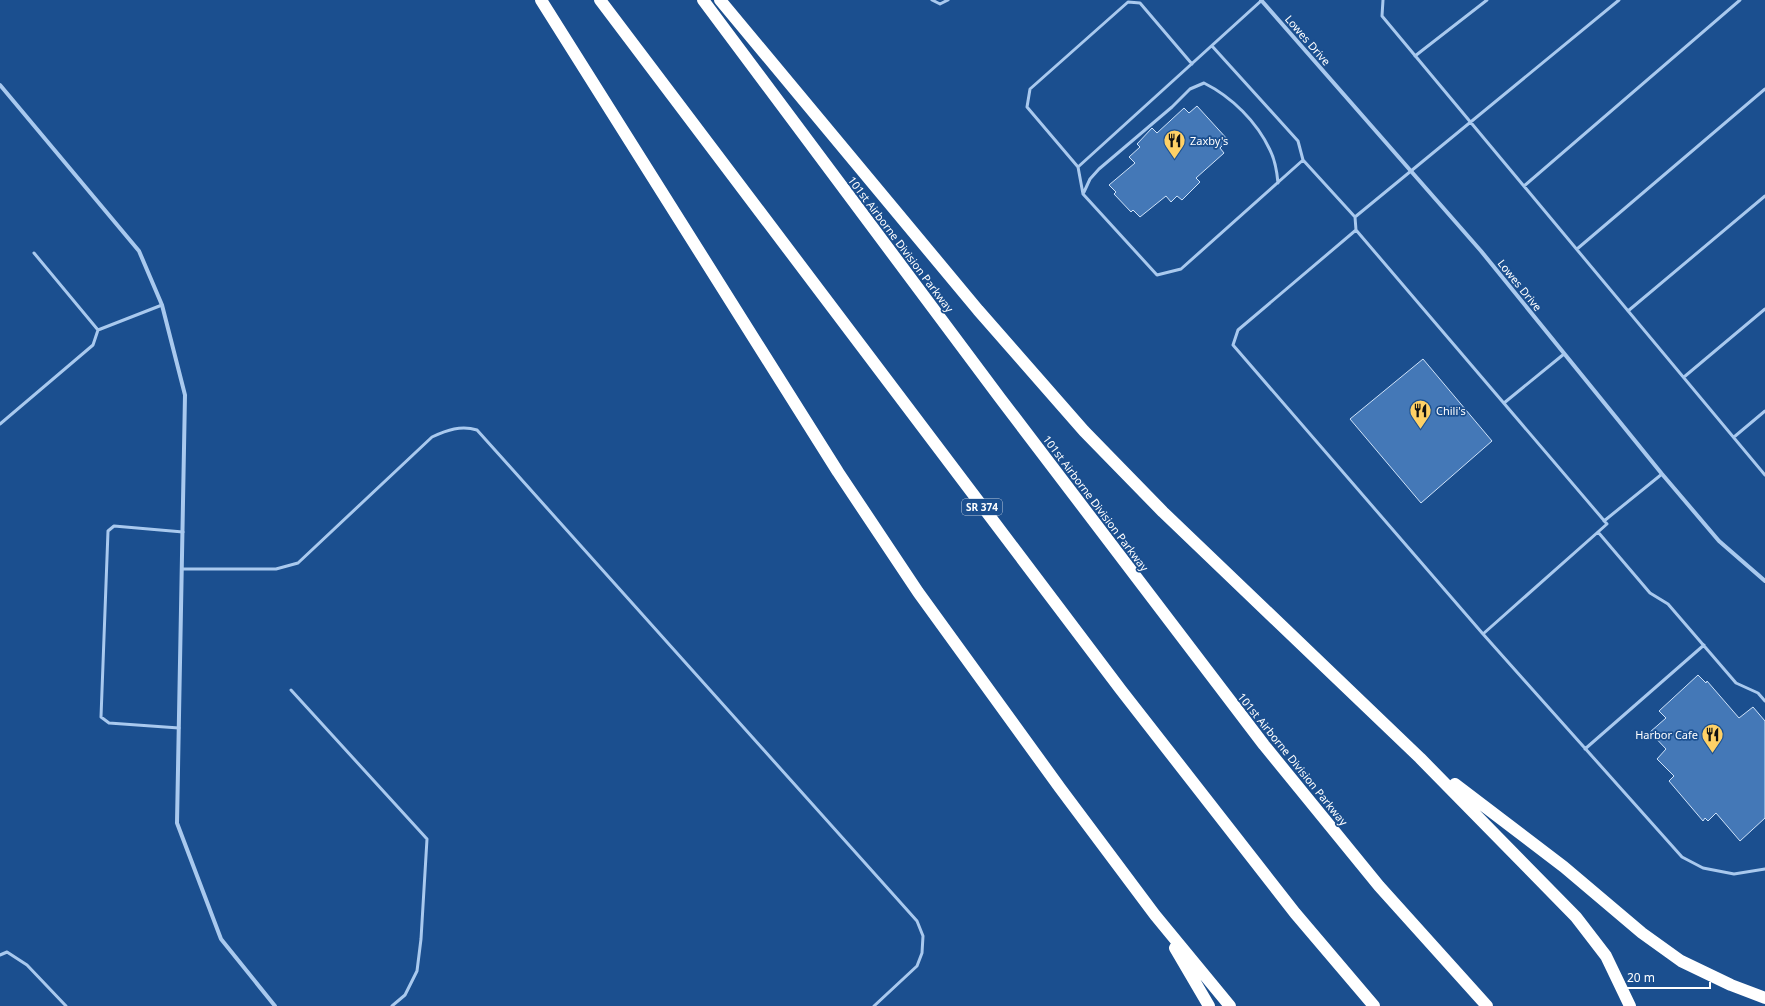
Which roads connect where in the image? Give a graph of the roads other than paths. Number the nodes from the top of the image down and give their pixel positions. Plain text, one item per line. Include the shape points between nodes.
1 (541, 0) edge
2 (600, 0) edge
3 (703, 0) edge
4 (720, 0) edge
5 (932, 0) edge
6 (948, 0) edge
7 (1261, 0) edge
8 (1383, 0) edge
9 (1487, 0) edge
10 (1619, 0) edge
11 (1740, 0) edge
12 (1212, 46) junction
13 (1416, 56) junction
14 (1192, 64) junction
15 (0, 85) edge
16 (1765, 89) edge
17 (1471, 122) junction
18 (1303, 160) junction
19 (1078, 166) junction
20 (1410, 170) junction
21 (1278, 183) junction
22 (1524, 186) junction
23 (1083, 194) junction
24 (1765, 196) edge
25 (1355, 217) junction
26 (1356, 230) junction
27 (1577, 249) junction
28 (34, 253) dead end
29 (162, 305) junction
30 (1765, 309) edge
31 (1628, 310) junction
32 (98, 330) junction
33 (1564, 354) junction
34 (1684, 377) junction
35 (1504, 403) junction
36 (1765, 412) edge
37 (0, 424) edge
38 (1734, 437) junction
39 (1662, 474) junction
40 (1765, 475) edge
41 (1604, 521) junction
42 (182, 532) junction
43 (1598, 532) junction
44 (182, 569) junction
45 (1765, 581) edge
46 (1483, 634) junction
47 (1704, 645) junction
48 (291, 690) dead end
49 (1765, 701) edge
50 (179, 728) junction
51 (1585, 749) junction
52 (1420, 758) junction
53 (1765, 869) edge
54 (1154, 915) junction
55 (0, 955) edge
56 (1765, 998) edge
57 (66, 1006) edge
58 (275, 1006) edge
59 (392, 1006) edge
60 (874, 1006) edge
61 (1209, 1006) edge
62 (1230, 1006) edge
63 (1374, 1006) edge
64 (1487, 1006) edge
65 (1630, 1006) edge

1 - 54 highway via 838,472 910,580
2 - 63 highway, SR 374 via 1121,690 1295,913
3 - 64 highway, 101st Airborne Division Parkway via 1000,398 1264,745 1378,886
4 - 52 highway via 978,310 1084,431 1163,512
5 - 6 lane via 940,4
7 - 12 lane
7 - 20 street, Lowes Drive
8 - 13 lane via 1382,16
9 - 13 lane
10 - 17 lane
11 - 22 lane
12 - 14 lane
12 - 18 lane via 1298,141
13 - 17 lane
14 - 19 lane
14 - 19 lane via 1140,3 1128,2 1030,89 1027,107
15 - 29 street via 140,250
16 - 27 lane
17 - 20 lane
17 - 22 lane
18 - 21 lane
18 - 25 lane
19 - 23 lane
20 - 25 lane
20 - 33 street, Lowes Drive
21 - 23 lane via 1181,269 1157,275
21 - 23 lane via 1270,150 1250,118 1218,90 1204,83 1190,89 1099,168
22 - 27 lane
24 - 31 lane
25 - 26 lane
26 - 35 lane
26 - 46 lane via 1238,330 1233,345
27 - 31 lane
28 - 32 lane
29 - 32 lane
29 - 42 street via 185,395
30 - 34 lane
31 - 34 lane
32 - 37 lane via 93,345
33 - 35 lane
33 - 39 street, Lowes Drive
34 - 38 lane
35 - 41 lane
36 - 38 lane
38 - 40 lane
39 - 41 lane
39 - 45 street, Lowes Drive via 1719,541
41 - 43 lane via 1608,524
42 - 44 street
42 - 50 lane via 114,526 108,531 101,717 109,723
43 - 46 lane
43 - 47 lane via 1650,593 1668,604
44 - 50 street
44 - 60 lane via 276,569 298,563 432,437 448,429 469,427 477,430 918,921 923,936 922,953 917,966
46 - 51 lane
47 - 49 lane via 1736,683 1758,693
47 - 51 lane
48 - 59 lane via 427,839 417,971 405,995
50 - 58 street via 177,823 221,939
51 - 53 lane via 1682,857 1703,868 1734,874
52 - 56 highway via 1564,867 1642,933 1681,961
52 - 65 highway via 1576,917 1606,956
54 - 61 highway
54 - 62 highway
55 - 57 lane via 7,952 27,965

